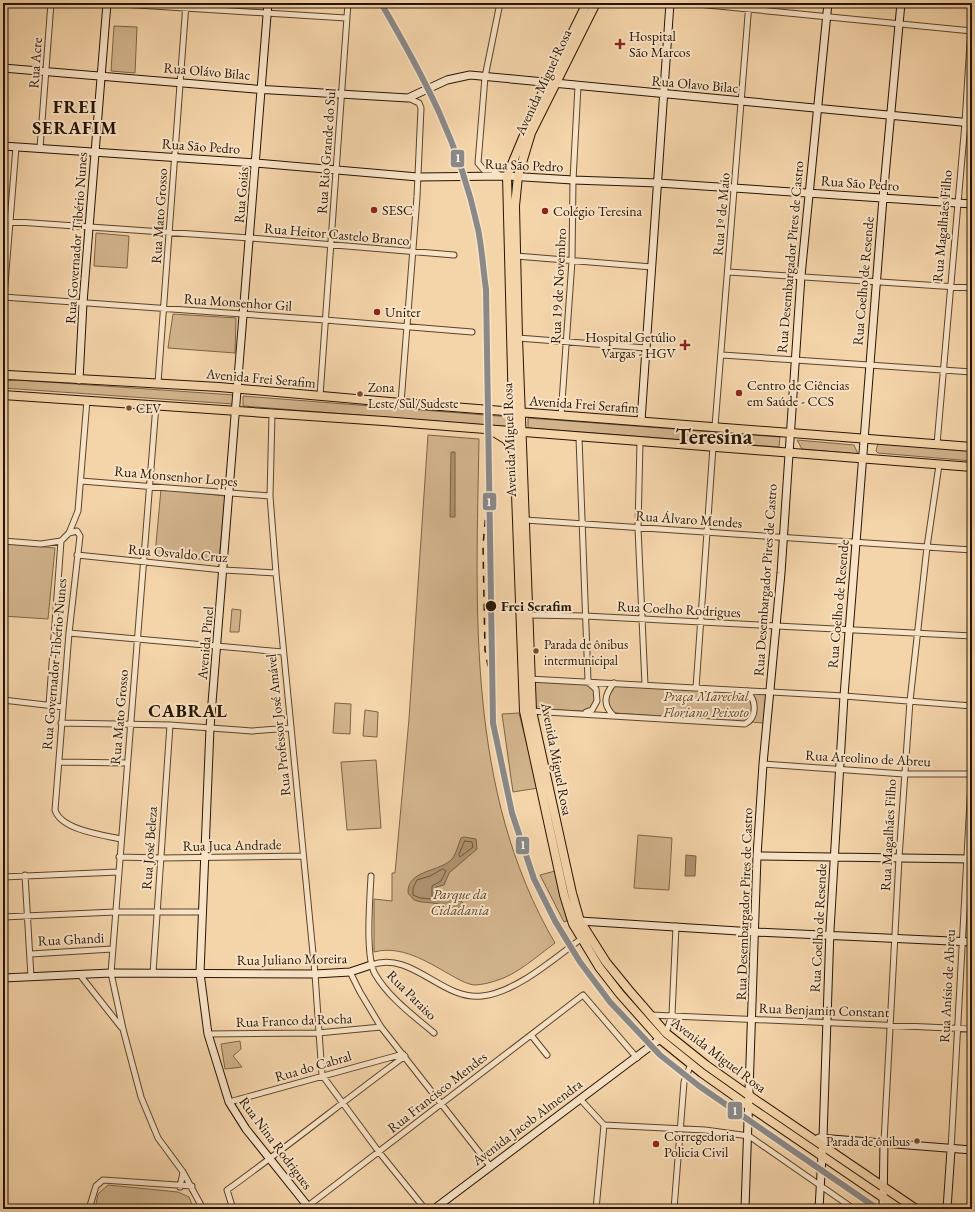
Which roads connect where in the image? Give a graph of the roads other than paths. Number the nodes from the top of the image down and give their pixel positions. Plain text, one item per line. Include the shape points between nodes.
1 (51, 3) edge
2 (106, 3) edge
3 (268, 3) edge
4 (348, 3) edge
5 (500, 3) edge
6 (587, 3) edge
7 (596, 3) edge
8 (670, 3) edge
9 (687, 3) edge
10 (749, 3) edge
11 (828, 3) edge
12 (901, 3) edge
13 (186, 5) edge
14 (749, 9) junction
15 (972, 11) edge
16 (268, 12) junction
17 (826, 17) junction
18 (346, 18) junction
19 (899, 25) junction
20 (971, 31) edge
21 (3, 68) edge
22 (46, 72) junction
23 (100, 75) junction
24 (485, 77) junction
25 (181, 82) junction
26 (551, 84) junction
27 (578, 86) junction
28 (262, 89) junction
29 (342, 94) junction
30 (664, 94) junction
31 (408, 98) junction
32 (740, 101) junction
33 (816, 109) junction
34 (891, 116) junction
35 (968, 123) edge
36 (3, 146) edge
37 (16, 147) junction
38 (40, 148) junction
39 (96, 152) junction
40 (175, 157) junction
41 (256, 163) junction
42 (337, 170) junction
43 (504, 176) junction
44 (518, 176) junction
45 (418, 177) junction
46 (573, 180) junction
47 (658, 183) junction
48 (735, 188) junction
49 (808, 193) junction
50 (883, 198) junction
51 (957, 202) junction
52 (972, 204) edge
53 (3, 221) edge
54 (9, 221) junction
55 (90, 227) junction
56 (170, 232) junction
57 (250, 238) junction
58 (331, 244) junction
59 (412, 252) junction
60 (454, 255) dead end
61 (516, 256) junction
62 (572, 261) junction
63 (652, 267) junction
64 (728, 272) junction
65 (801, 276) junction
66 (876, 282) junction
67 (950, 286) junction
68 (972, 288) edge
69 (4, 297) edge
70 (83, 303) junction
71 (165, 309) junction
72 (3, 310) edge
73 (244, 315) junction
74 (325, 320) junction
75 (406, 327) junction
76 (472, 332) dead end
77 (518, 338) junction
78 (567, 342) junction
79 (646, 348) junction
80 (722, 355) junction
81 (795, 360) junction
82 (870, 365) junction
83 (944, 370) junction
84 (972, 372) edge
85 (5, 375) edge
86 (79, 380) junction
87 (158, 383) junction
88 (237, 389) junction
89 (4, 395) edge
90 (320, 396) junction
91 (87, 400) junction
92 (401, 403) junction
93 (156, 405) junction
94 (235, 411) junction
95 (513, 412) junction
96 (522, 413) junction
97 (272, 414) junction
98 (561, 416) junction
99 (641, 421) junction
100 (716, 426) junction
101 (490, 430) junction
102 (514, 431) junction
103 (523, 432) junction
104 (789, 433) junction
105 (579, 438) junction
106 (864, 439) junction
107 (640, 442) junction
108 (937, 444) junction
109 (713, 447) junction
110 (972, 447) edge
111 (788, 452) junction
112 (515, 456) junction
113 (862, 459) junction
114 (939, 465) junction
115 (972, 467) edge
116 (81, 481) junction
117 (150, 486) junction
118 (230, 492) junction
119 (270, 496) junction
120 (525, 520) junction
121 (583, 524) junction
122 (638, 528) junction
123 (707, 533) junction
124 (69, 534) junction
125 (782, 536) junction
126 (3, 541) edge
127 (61, 541) junction
128 (857, 541) junction
129 (927, 547) junction
130 (972, 550) edge
131 (77, 555) junction
132 (143, 562) junction
133 (223, 570) junction
134 (276, 573) junction
135 (529, 615) junction
136 (585, 616) junction
137 (641, 619) junction
138 (701, 622) junction
139 (775, 626) junction
140 (850, 630) junction
141 (69, 634) junction
142 (919, 634) junction
143 (972, 636) edge
144 (137, 640) junction
145 (218, 646) junction
146 (283, 652) junction
147 (527, 679) junction
148 (588, 681) junction
149 (614, 683) junction
150 (645, 685) junction
151 (696, 688) junction
152 (747, 691) junction
153 (769, 692) junction
154 (844, 696) junction
155 (3, 700) edge
156 (910, 701) junction
157 (49, 705) junction
158 (972, 706) edge
159 (63, 707) junction
160 (528, 711) junction
161 (583, 713) junction
162 (613, 715) junction
163 (61, 723) junction
164 (130, 725) junction
165 (170, 725) junction
166 (210, 728) junction
167 (290, 728) junction
168 (59, 762) junction
169 (127, 763) junction
170 (763, 764) junction
171 (972, 764) edge
172 (839, 769) junction
173 (904, 774) junction
174 (972, 774) edge
175 (121, 839) junction
176 (303, 856) junction
177 (757, 856) junction
178 (119, 857) junction
179 (205, 857) junction
180 (834, 857) junction
181 (161, 858) junction
182 (899, 858) junction
183 (969, 859) edge
184 (566, 863) junction
185 (557, 865) junction
186 (118, 872) junction
187 (24, 876) junction
188 (371, 876) dead end
189 (3, 877) edge
190 (572, 893) junction
191 (564, 895) junction
192 (115, 912) junction
193 (157, 912) junction
194 (202, 912) junction
195 (28, 915) junction
196 (3, 917) edge
197 (576, 922) junction
198 (676, 926) junction
199 (754, 932) junction
200 (830, 935) junction
201 (896, 938) junction
202 (580, 940) junction
203 (961, 941) junction
204 (972, 942) edge
205 (112, 949) junction
206 (31, 954) junction
207 (372, 965) junction
208 (350, 972) junction
209 (111, 973) junction
210 (153, 973) junction
211 (200, 973) junction
212 (315, 974) junction
213 (80, 975) junction
214 (31, 977) junction
215 (3, 978) edge
216 (118, 1007) junction
217 (109, 1009) junction
218 (650, 1015) junction
219 (672, 1015) junction
220 (752, 1019) junction
221 (826, 1023) junction
222 (890, 1025) junction
223 (381, 1027) junction
224 (958, 1028) junction
225 (123, 1029) junction
226 (972, 1029) edge
227 (318, 1033) junction
228 (434, 1033) dead end
229 (666, 1033) junction
230 (208, 1034) junction
231 (531, 1035) junction
232 (657, 1042) junction
233 (404, 1055) junction
234 (547, 1055) dead end
235 (637, 1058) junction
236 (689, 1068) junction
237 (322, 1075) junction
238 (749, 1095) junction
239 (580, 1100) junction
240 (229, 1102) junction
241 (341, 1102) junction
242 (442, 1103) junction
243 (750, 1110) junction
244 (604, 1125) junction
245 (681, 1128) junction
246 (749, 1135) junction
247 (823, 1142) junction
248 (884, 1142) junction
249 (951, 1150) junction
250 (972, 1150) edge
251 (379, 1152) junction
252 (823, 1157) junction
253 (270, 1159) junction
254 (490, 1166) junction
255 (183, 1172) junction
256 (821, 1184) junction
257 (192, 1186) junction
258 (180, 1187) junction
259 (883, 1187) junction
260 (883, 1204) edge
261 (307, 1208) edge
262 (436, 1208) edge
263 (89, 1209) edge
264 (202, 1209) edge
265 (233, 1209) edge
266 (426, 1209) edge
267 (596, 1209) edge
268 (674, 1209) edge
269 (746, 1209) edge
270 (819, 1209) edge
271 (854, 1209) edge
272 (900, 1209) edge
273 (916, 1209) edge
274 (947, 1209) edge

1 - 22 street, Rua Acre
2 - 13 street
2 - 23 street, Rua Governador Tibério Nunes
3 - 16 street, Rua Goiás
4 - 18 street, Rua Rio Grande do Sul
5 - 24 street
6 - 26 main road, Avenida Miguel Rosa
7 - 26 main road, Avenida Miguel Rosa
8 - 30 street
9 - 14 street
10 - 14 street, Rua 1º de Maio
11 - 17 street, Rua Desembargador Pires de Castro
12 - 19 street, Rua Coelho de Resende
13 - 16 street
13 - 25 street, Rua Mato Grosso
14 - 17 street
14 - 32 street, Rua 1º de Maio
15 - 20 street, Rua Magalhães Filho
16 - 18 street
16 - 28 street, Rua Goiás
17 - 19 street
17 - 33 street, Rua Desembargador Pires de Castro
18 - 29 street, Rua Rio Grande do Sul
19 - 20 street
19 - 34 street, Rua Coelho de Resende
20 - 35 street, Rua Magalhães Filho
21 - 22 street, Rua Olávo Bilac
22 - 23 street, Rua Olávo Bilac
22 - 38 street, Rua Acre
23 - 25 street, Rua Olávo Bilac
23 - 39 street, Rua Governador Tibério Nunes
24 - 26 street, Rua Olavo Bilac
24 - 31 street, Rua Olavo Bilac via 470,75 447,80
24 - 43 street via 478,164 484,170 492,170
25 - 28 street, Rua Olávo Bilac
25 - 40 street, Rua Mato Grosso
26 - 27 street, Rua Olavo Bilac
26 - 43 main road, Avenida Miguel Rosa via 526,126
26 - 44 main road, Avenida Miguel Rosa via 531,133
27 - 30 street, Rua Olavo Bilac
27 - 46 street, Rua 19 de Novembro
28 - 29 street, Rua Olávo Bilac
28 - 41 street, Rua Goiás
29 - 31 street, Rua Olávo Bilac
29 - 42 street, Rua Rio Grande do Sul
30 - 32 street, Rua Olavo Bilac
30 - 47 street
31 - 45 street via 421,105
32 - 33 street, Rua Olavo Bilac
32 - 48 street, Rua 1º de Maio
33 - 34 street, Rua Olavo Bilac
33 - 49 street, Rua Desembargador Pires de Castro
34 - 35 street, Rua Olavo Bilac
34 - 50 street, Rua Coelho de Resende
35 - 51 street, Rua Magalhães Filho
36 - 37 street, Rua São Pedro
37 - 38 street, Rua São Pedro
37 - 54 street
38 - 39 street, Rua São Pedro
39 - 40 street, Rua São Pedro
39 - 55 street, Rua Governador Tibério Nunes
40 - 41 street, Rua São Pedro
40 - 56 street, Rua Mato Grosso
41 - 42 street, Rua São Pedro
41 - 57 street, Rua Goiás
42 - 45 street, Rua São Pedro
42 - 58 street, Rua Rio Grande do Sul
43 - 44 street, Rua São Pedro
43 - 45 street, Rua São Pedro
43 - 95 main road, Avenida Miguel Rosa
44 - 46 street, Rua São Pedro
44 - 61 main road, Avenida Miguel Rosa via 515,206
45 - 59 street
46 - 47 street, Rua São Pedro
46 - 62 street, Rua 19 de Novembro
47 - 48 street, Rua São Pedro
47 - 63 street
48 - 49 street, Rua São Pedro
48 - 64 street, Rua 1º de Maio
49 - 50 street, Rua São Pedro
49 - 65 street, Rua Desembargador Pires de Castro
50 - 51 street, Rua São Pedro
50 - 66 street, Rua Coelho de Resende
51 - 52 street, Rua São Pedro
51 - 67 street, Rua Magalhães Filho
53 - 54 street, Rua Heitor Castelo Branco
54 - 55 street, Rua Heitor Castelo Branco
54 - 69 street
55 - 56 street, Rua Heitor Castelo Branco
55 - 70 street, Rua Governador Tibério Nunes
56 - 57 street, Rua Heitor Castelo Branco
56 - 71 street, Rua Mato Grosso
57 - 58 street, Rua Heitor Castelo Branco
57 - 73 street, Rua Goiás
58 - 59 street, Rua Heitor Castelo Branco
58 - 74 street, Rua Rio Grande do Sul
59 - 60 street, Rua Heitor Castelo Branco
59 - 75 street
61 - 62 street
61 - 77 main road, Avenida Miguel Rosa
62 - 63 street
62 - 78 street, Rua 19 de Novembro
63 - 79 street
64 - 65 street
64 - 80 street, Rua 1º de Maio
65 - 66 street
65 - 81 street, Rua Desembargador Pires de Castro
66 - 67 street
66 - 82 street, Rua Coelho de Resende
67 - 68 street
67 - 83 street, Rua Magalhães Filho
69 - 70 street, Rua Monsenhor Gil
69 - 72 street
70 - 71 street, Rua Monsenhor Gil
70 - 86 street, Rua Governador Tibério Nunes
71 - 73 street, Rua Monsenhor Gil
71 - 87 street, Rua Mato Grosso
73 - 74 street, Rua Monsenhor Gil
73 - 88 street, Rua Goiás
74 - 75 street, Rua Monsenhor Gil
74 - 90 street, Rua Rio Grande do Sul
75 - 76 street, Rua Monsenhor Gil
75 - 92 street
77 - 78 street
77 - 96 main road, Avenida Miguel Rosa
78 - 79 street
78 - 98 street, Rua 19 de Novembro
79 - 99 street
80 - 81 street
80 - 100 street, Rua 1º de Maio
81 - 82 street
81 - 104 street, Rua Desembargador Pires de Castro
82 - 83 street
82 - 106 street, Rua Coelho de Resende
83 - 84 street
83 - 108 street, Rua Magalhães Filho
85 - 86 main road, Avenida Frei Serafim
86 - 87 main road, Avenida Frei Serafim
87 - 88 main road, Avenida Frei Serafim
88 - 90 main road, Avenida Frei Serafim
88 - 94 street, Rua Goiás
89 - 91 main road
90 - 92 main road, Avenida Frei Serafim
91 - 93 main road
91 - 116 street
92 - 95 main road, Avenida Frei Serafim
93 - 94 main road
93 - 117 street, Rua Mato Grosso
94 - 97 main road
94 - 118 street, Avenida Pinel
95 - 96 main road, Avenida Frei Serafim
95 - 102 main road, Avenida Miguel Rosa
96 - 98 main road, Avenida Frei Serafim
96 - 103 main road, Avenida Miguel Rosa
97 - 101 main road
97 - 119 street, Rua Professor José Amável
98 - 99 main road, Avenida Frei Serafim
99 - 100 main road, Avenida Frei Serafim
100 - 104 main road, Avenida Frei Serafim
101 - 102 main road
101 - 112 main road via 507,440
102 - 103 main road
102 - 112 main road, Avenida Miguel Rosa
103 - 105 main road
103 - 120 main road, Avenida Miguel Rosa
104 - 106 main road, Avenida Frei Serafim
104 - 111 street, Rua Desembargador Pires de Castro
105 - 107 main road
105 - 121 street
106 - 108 main road, Avenida Frei Serafim
106 - 113 street, Rua Coelho de Resende
107 - 109 main road
107 - 122 street
108 - 110 main road, Avenida Frei Serafim
109 - 111 main road
109 - 123 street
111 - 113 main road
111 - 125 street, Rua Desembargador Pires de Castro
112 - 147 main road, Avenida Miguel Rosa
113 - 114 main road
113 - 128 street, Rua Coelho de Resende
114 - 115 main road
114 - 129 street, Rua Magalhães Filho
116 - 117 street, Rua Monsenhor Lopes
116 - 124 street via 77,516
117 - 118 street, Rua Monsenhor Lopes
117 - 132 street, Rua Mato Grosso
118 - 119 street, Rua Monsenhor Lopes
118 - 133 street, Avenida Pinel
119 - 134 street, Rua Professor José Amável
120 - 121 street, Rua Álvaro Mendes
120 - 135 main road, Avenida Miguel Rosa
121 - 122 street, Rua Álvaro Mendes
121 - 136 street
122 - 123 street, Rua Álvaro Mendes
122 - 137 street
123 - 125 street, Rua Álvaro Mendes
123 - 138 street
124 - 127 street
124 - 131 street, Rua Governador Tibério Nunes via 74,531 79,533
125 - 128 street, Rua Álvaro Mendes
125 - 139 street, Rua Desembargador Pires de Castro
126 - 127 street via 41,544
127 - 157 street, Rua Governador Tibério Nunes
128 - 129 street, Rua Álvaro Mendes
128 - 140 street, Rua Coelho de Resende
129 - 130 street, Rua Álvaro Mendes
129 - 142 street, Rua Magalhães Filho
131 - 132 street, Rua Osvaldo Cruz
131 - 141 street, Rua Governador Tibério Nunes
132 - 133 street, Rua Osvaldo Cruz
132 - 144 street, Rua Mato Grosso
133 - 134 street, Rua Osvaldo Cruz
133 - 145 street, Avenida Pinel
134 - 146 street, Rua Professor José Amável
135 - 136 street, Rua Coelho Rodrigues
135 - 147 main road, Avenida Miguel Rosa
136 - 137 street, Rua Coelho Rodrigues
136 - 148 street
137 - 138 street, Rua Coelho Rodrigues
137 - 150 street
138 - 139 street, Rua Coelho Rodrigues
138 - 151 street
139 - 140 street, Rua Coelho Rodrigues
139 - 153 street, Rua Desembargador Pires de Castro
140 - 142 street, Rua Coelho Rodrigues
140 - 154 street, Rua Coelho de Resende
141 - 144 street
141 - 159 street, Rua Governador Tibério Nunes
142 - 143 street, Rua Coelho Rodrigues
142 - 156 street, Rua Magalhães Filho
144 - 145 street
144 - 164 street, Rua Mato Grosso
145 - 146 street
145 - 166 street, Avenida Pinel
146 - 167 street, Rua Professor José Amável
147 - 148 street
147 - 160 main road, Avenida Miguel Rosa
148 - 149 street
148 - 161 street via 596,689 597,702 592,710
149 - 150 street
149 - 162 street via 607,692 605,702
150 - 151 street
151 - 152 street
152 - 153 street
152 - 162 street via 754,700 755,709 752,718 744,724
153 - 154 street
153 - 170 street, Rua Desembargador Pires de Castro
154 - 156 street
154 - 172 street, Rua Coelho de Resende
155 - 157 street
156 - 158 street
156 - 173 street, Rua Magalhães Filho
157 - 159 street
159 - 163 street, Rua Governador Tibério Nunes
160 - 161 street
160 - 184 main road, Avenida Miguel Rosa
160 - 185 main road, Avenida Miguel Rosa
161 - 162 street
163 - 164 street
163 - 168 street, Rua Governador Tibério Nunes
164 - 165 street
164 - 169 street, Rua Mato Grosso
165 - 166 street
165 - 181 street, Rua José Beleza
166 - 167 street
166 - 179 street, Avenida Pinel
167 - 176 street, Rua Professor José Amável
168 - 169 street
168 - 175 street, Rua Governador Tibério Nunes via 55,810 57,814 80,829
169 - 175 street, Rua Mato Grosso
170 - 172 street, Rua Areolino de Abreu
170 - 177 street, Rua Desembargador Pires de Castro
171 - 174 street, Rua Anísio de Abreu
172 - 173 street, Rua Areolino de Abreu
172 - 180 street, Rua Coelho de Resende
173 - 174 street, Rua Areolino de Abreu
173 - 182 street, Rua Magalhães Filho
174 - 183 street, Rua Anísio de Abreu
175 - 178 street, Rua Mato Grosso
176 - 179 street, Rua Juca Andrade
176 - 212 street, Rua Professor José Amável
177 - 180 street
177 - 199 street, Rua Desembargador Pires de Castro
178 - 181 street, Rua Juca Andrade
178 - 186 street, Rua Mato Grosso
179 - 181 street, Rua Juca Andrade
179 - 194 street, Avenida Pinel
180 - 182 street
180 - 200 street, Rua Coelho de Resende
181 - 193 street, Rua José Beleza
182 - 183 street
182 - 201 street, Rua Magalhães Filho
183 - 203 street, Rua Anísio de Abreu
184 - 185 main road
184 - 190 main road, Avenida Miguel Rosa
185 - 191 main road, Avenida Miguel Rosa
186 - 187 street
186 - 192 street, Rua Mato Grosso
187 - 189 street
187 - 195 street
188 - 207 street, Rua Paraiso
190 - 191 main road
190 - 197 main road, Avenida Miguel Rosa
191 - 197 main road, Avenida Miguel Rosa
192 - 193 street
192 - 195 street
192 - 205 street, Rua Mato Grosso
193 - 194 street
193 - 210 street, Rua José Beleza
194 - 211 street, Avenida Pinel
195 - 196 street
195 - 206 street
197 - 198 street
197 - 202 main road, Avenida Miguel Rosa
197 - 218 main road, Avenida Miguel Rosa
198 - 199 street
198 - 219 street
199 - 200 street
199 - 220 street, Rua Desembargador Pires de Castro
200 - 201 street
200 - 221 street, Rua Coelho de Resende
201 - 203 street
201 - 222 street, Rua Magalhães Filho
202 - 207 street, Rua Juliano Moreira via 505,991 482,996 458,993 403,965 386,961
202 - 232 main road, Avenida Miguel Rosa
203 - 204 street
203 - 224 street, Rua Anísio de Abreu
205 - 206 street, Rua Ghandi
205 - 209 street, Rua Mato Grosso
206 - 214 street
207 - 208 street, Rua Juliano Moreira
207 - 228 street, Rua Paraiso via 375,974 395,998
208 - 212 street, Rua Juliano Moreira
208 - 223 street
209 - 210 street, Rua Juliano Moreira
209 - 213 street, Rua Juliano Moreira
209 - 216 street, Rua Mato Grosso
210 - 211 street, Rua Juliano Moreira
211 - 212 street, Rua Juliano Moreira
211 - 230 street, Rua Nina Rodrigues
212 - 227 street, Rua Professor José Amável
213 - 214 street, Rua Juliano Moreira
213 - 217 street, Rua Mato Grosso
214 - 215 street, Rua Juliano Moreira
216 - 217 street via 114,1012
216 - 225 street, Rua Mato Grosso
217 - 225 street, Rua Mato Grosso
218 - 219 street, Rua Benjamin Constant
218 - 229 main road, Avenida Miguel Rosa
219 - 220 street, Rua Benjamin Constant
219 - 229 street
220 - 221 street, Rua Benjamin Constant
220 - 238 street, Rua Desembargador Pires de Castro
221 - 222 street, Rua Benjamin Constant
221 - 247 street, Rua Coelho de Resende
222 - 224 street, Rua Benjamin Constant
222 - 248 street, Rua Magalhães Filho
223 - 227 street, Rua Franco da Rocha
223 - 233 street
224 - 226 street, Rua Benjamin Constant
224 - 249 street, Rua Anísio de Abreu
225 - 255 street, Rua Mato Grosso via 141,1097 150,1120 158,1138
227 - 230 street, Rua Franco da Rocha
227 - 237 street, Rua Professor José Amável
229 - 232 main road
229 - 238 main road, Avenida Miguel Rosa
230 - 240 street, Rua Nina Rodrigues
231 - 234 street
231 - 235 street, Rua Francisco Mendes via 585,996
231 - 242 street, Rua Francisco Mendes
232 - 235 street, Avenida Jacob Almendra
232 - 236 main road, Avenida Miguel Rosa
233 - 237 street, Rua do Cabral
233 - 241 street
233 - 242 street
235 - 239 street, Avenida Jacob Almendra
236 - 243 main road, Avenida Miguel Rosa
236 - 245 street via 684,1082
237 - 240 street, Rua do Cabral
237 - 241 street
238 - 243 street, Rua Desembargador Pires de Castro
238 - 247 main road, Avenida Miguel Rosa via 808,1136
239 - 244 street
239 - 254 street, Avenida Jacob Almendra
240 - 253 street, Rua Nina Rodrigues
241 - 251 street
241 - 253 street
242 - 251 street, Rua Francisco Mendes
242 - 254 street
243 - 246 street, Rua Desembargador Pires de Castro
243 - 252 main road, Avenida Miguel Rosa
244 - 245 street
244 - 267 street
245 - 246 street
245 - 268 street
246 - 256 street
246 - 269 street, Rua Desembargador Pires de Castro
247 - 248 street
247 - 252 street, Rua Coelho de Resende
247 - 259 main road, Avenida Miguel Rosa
248 - 249 street
248 - 259 street, Rua Magalhães Filho
249 - 250 street
249 - 274 street, Rua Anísio de Abreu
251 - 261 street, Rua Francisco Mendes
251 - 266 street
252 - 256 street, Rua Coelho de Resende
252 - 260 main road, Avenida Miguel Rosa
253 - 261 street, Rua Nina Rodrigues
253 - 265 street via 227,1190
254 - 262 street, Avenida Jacob Almendra
255 - 257 street, Rua Mato Grosso
255 - 258 street
256 - 270 street, Rua Coelho de Resende
256 - 271 street
257 - 258 street
257 - 264 street, Rua Mato Grosso
258 - 263 street via 103,1180 96,1186
259 - 260 street, Rua Magalhães Filho
259 - 273 main road, Avenida Miguel Rosa
260 - 272 main road, Avenida Miguel Rosa

